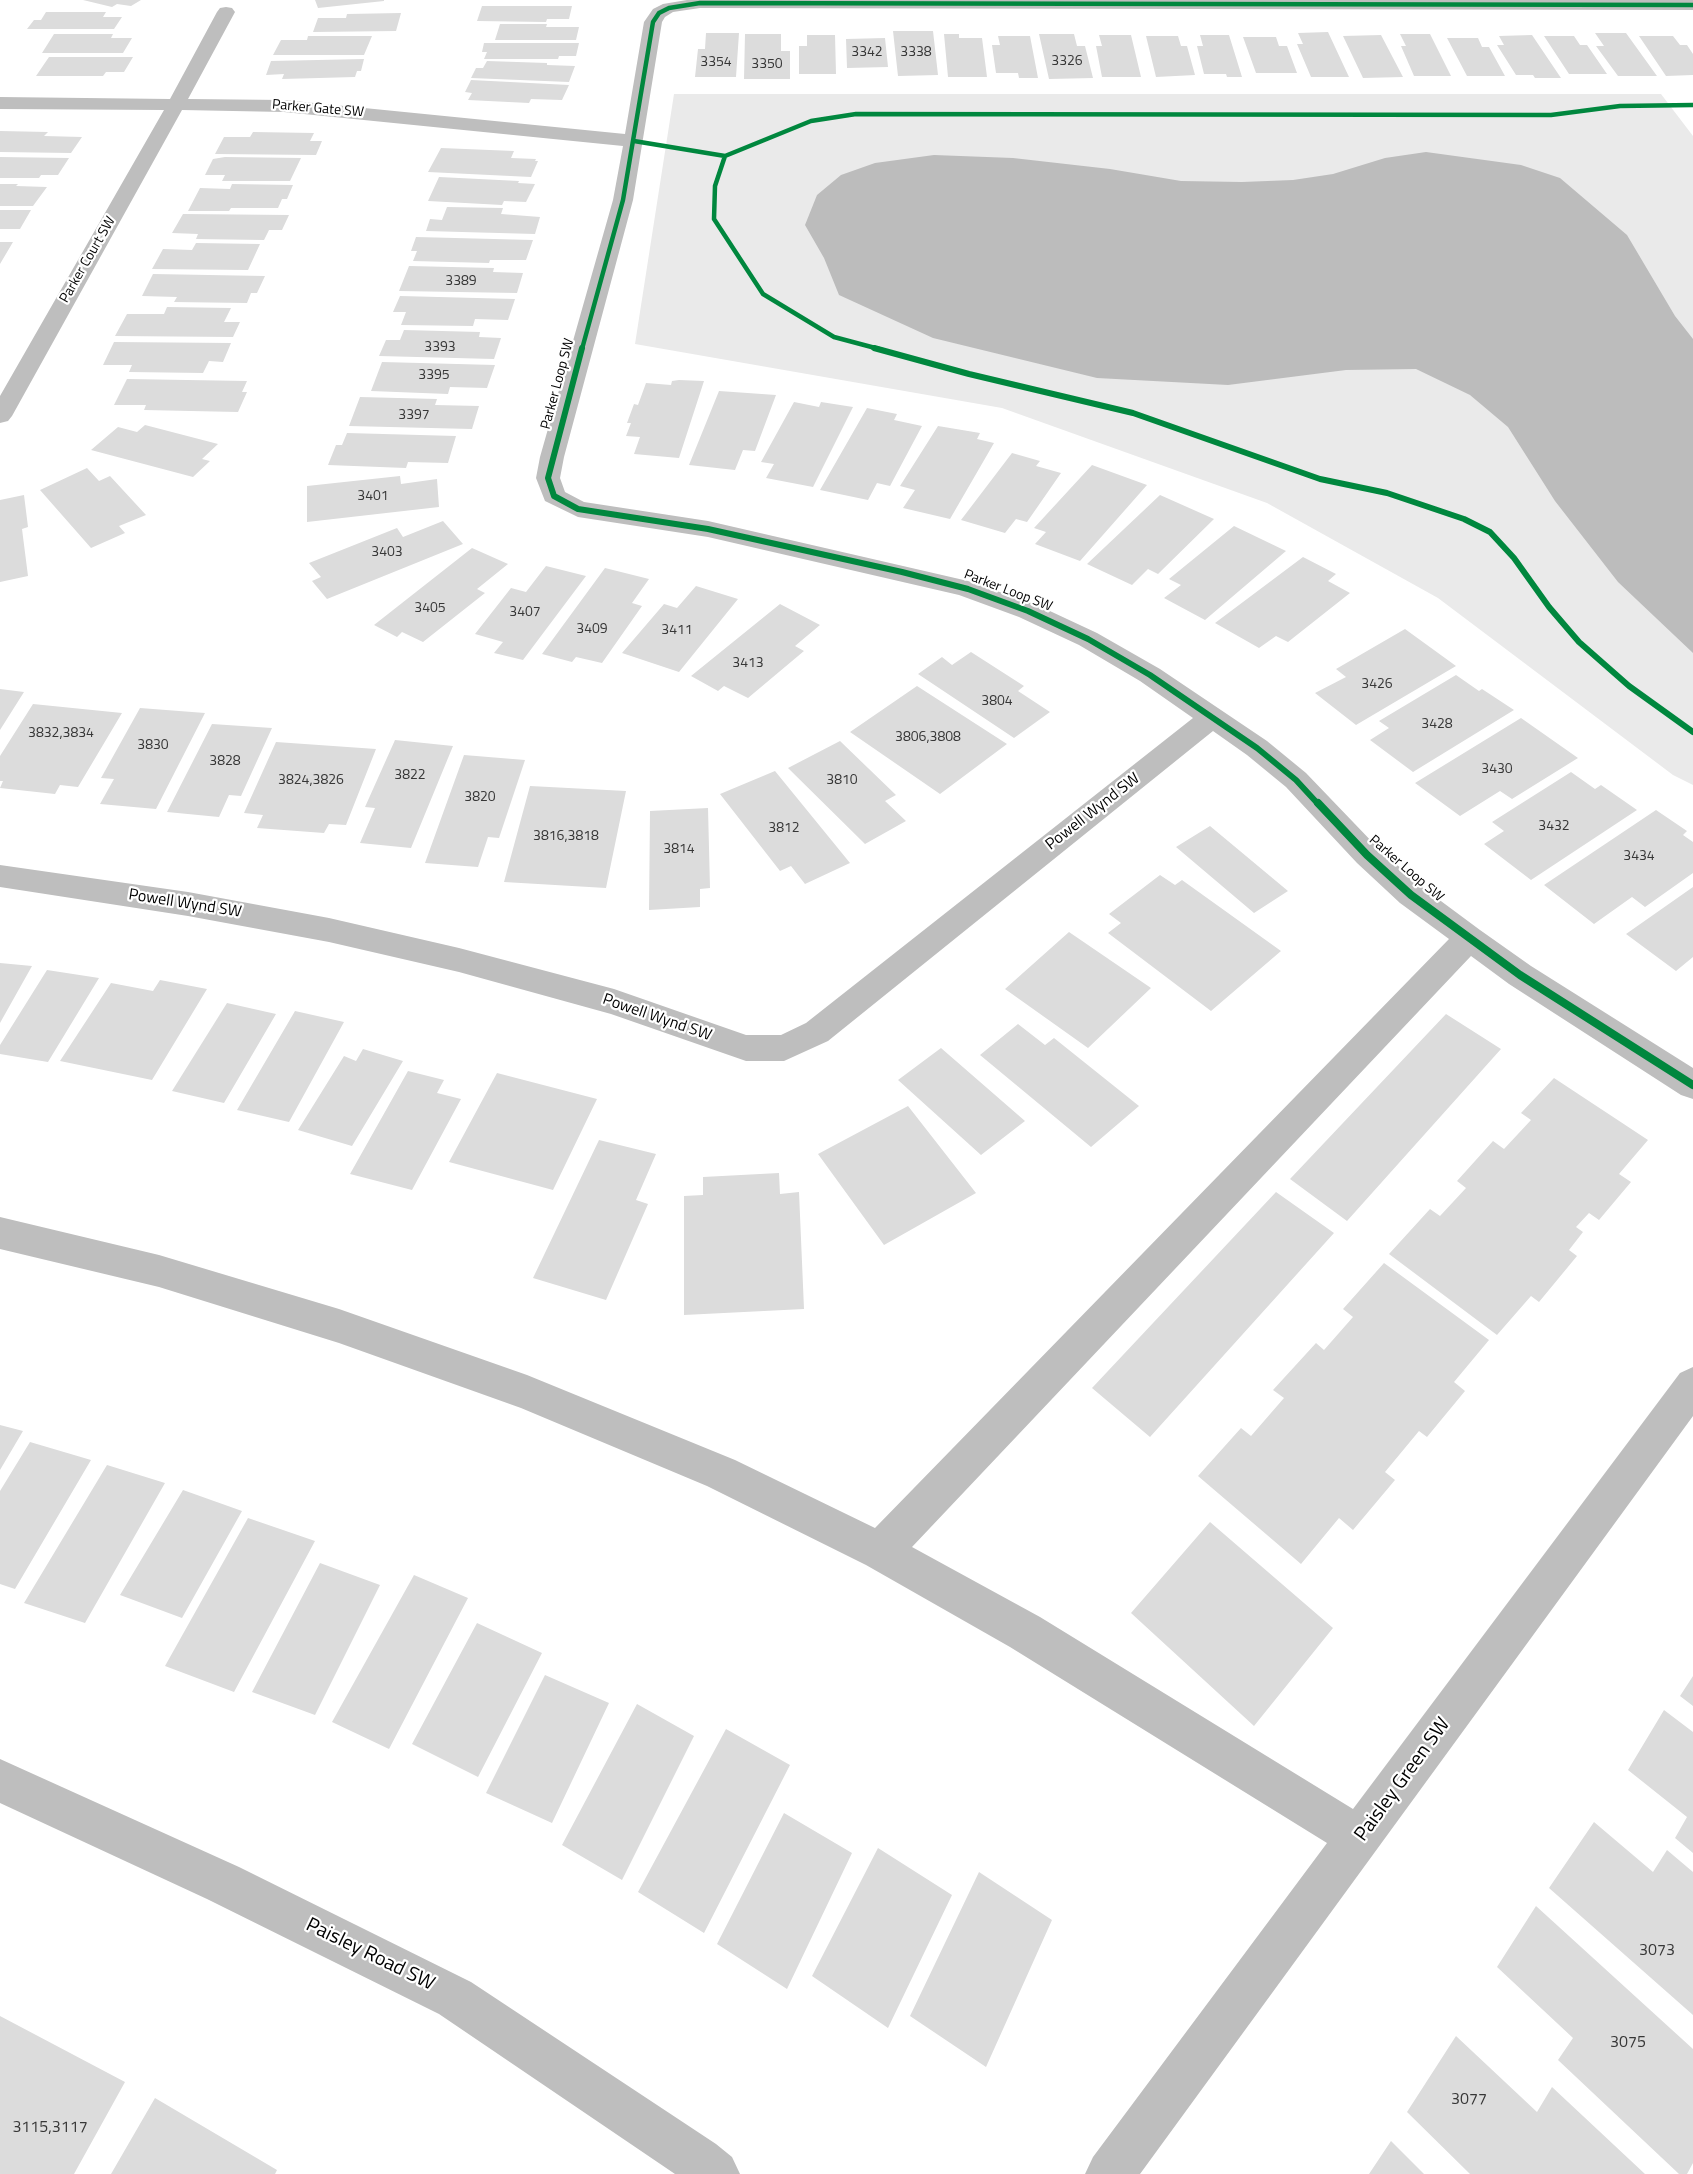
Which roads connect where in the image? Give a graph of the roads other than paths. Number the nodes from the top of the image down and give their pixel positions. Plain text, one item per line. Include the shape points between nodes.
1 (1693, 5) edge
2 (226, 12) dead end
3 (0, 103) edge
4 (177, 104) junction
5 (634, 141) junction
6 (0, 416) edge
7 (1211, 718) junction
8 (0, 876) edge
9 (1469, 938) junction
10 (1693, 1085) edge
11 (0, 1233) edge
12 (1693, 1385) edge
13 (880, 1551) junction
14 (0, 1781) edge
15 (1360, 1838) junction
16 (715, 2174) edge
17 (1110, 2174) edge

1 - 5 street, Parker Loop SW via 683,4 659,13 653,22
2 - 4 street, Parker Court SW
3 - 4 street, Parker Gate SW
4 - 5 street, Parker Gate SW via 294,106
4 - 6 street, Parker Court SW
5 - 7 street, Parker Loop SW via 623,200 552,457 548,478 554,496 578,509 708,529 968,589 1028,610 1088,639 1150,675
7 - 8 street, Powell Wynd SW via 817,1032 784,1048 746,1048 614,1002 330,930
7 - 9 street, Parker Loop SW via 1296,780 1411,895
9 - 10 street, Parker Loop SW
9 - 13 street
11 - 13 street via 159,1271 339,1326 505,1385 721,1473
12 - 15 street, Paisley Green SW
13 - 15 street via 1025,1632
14 - 16 street, Paisley Road SW via 223,1883 455,1998
15 - 17 street, Paisley Green SW

